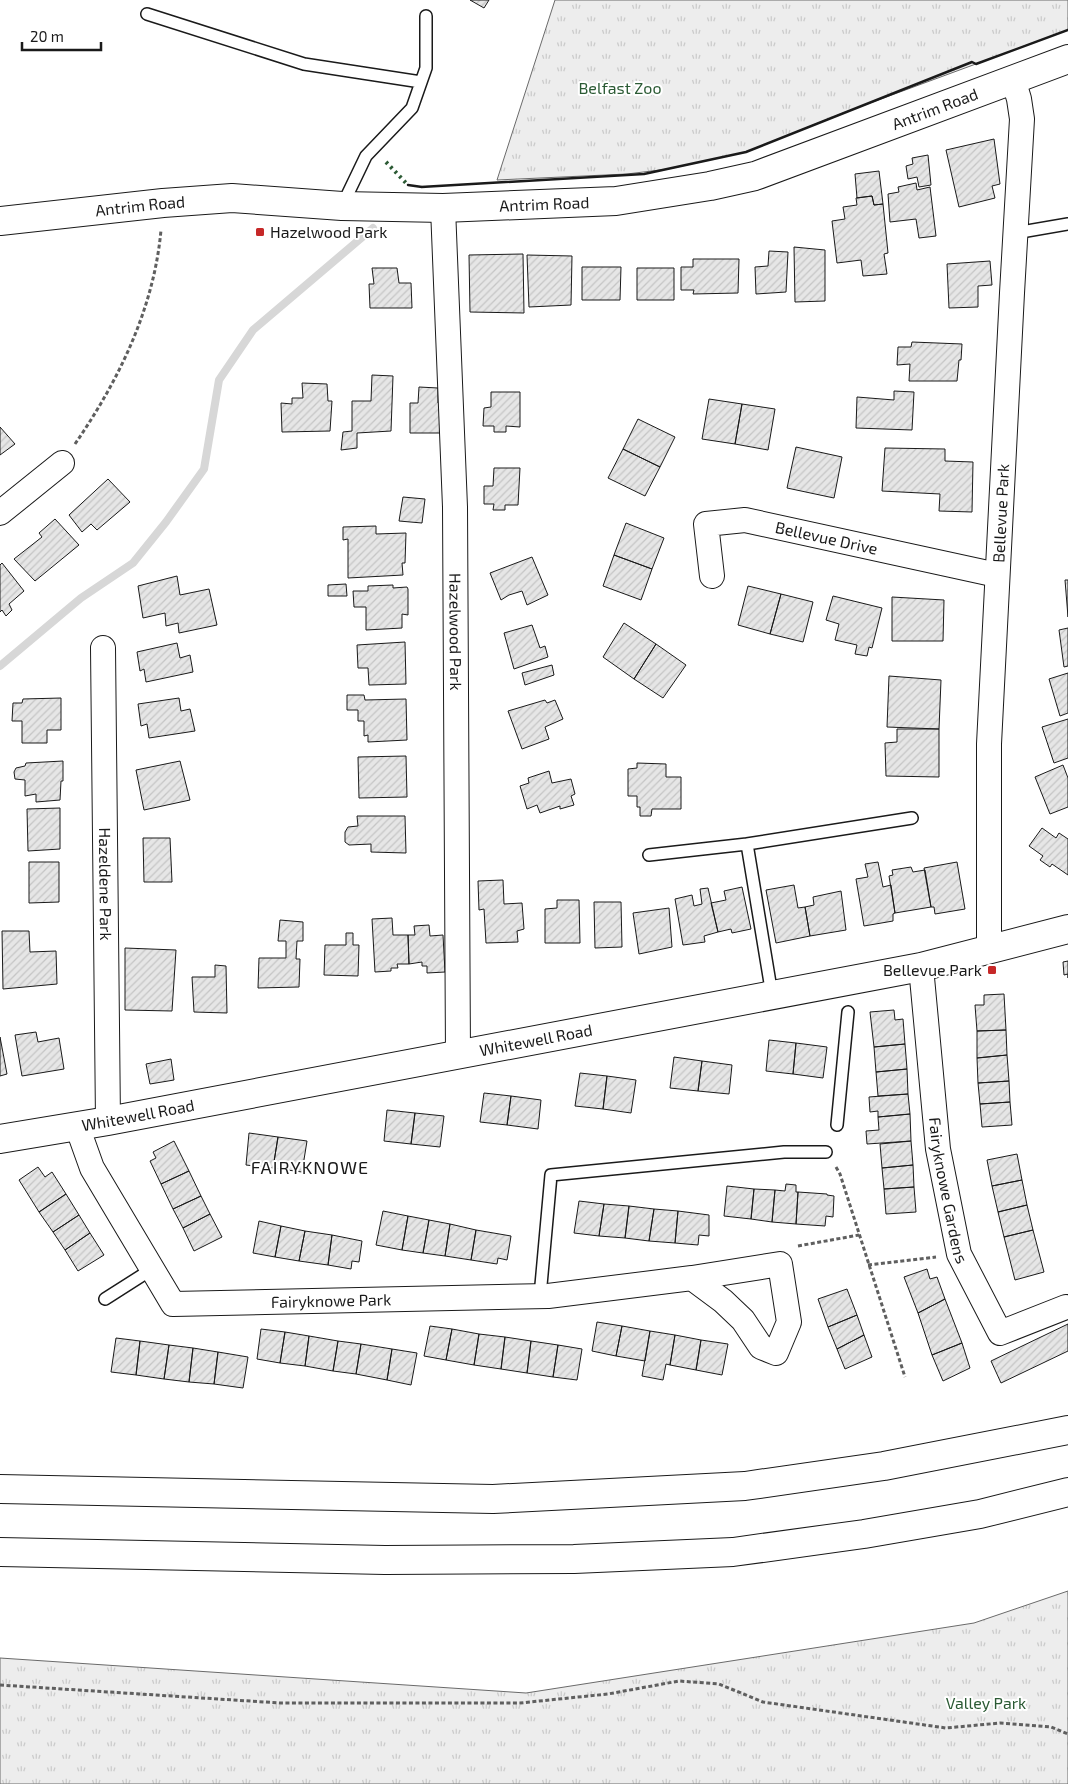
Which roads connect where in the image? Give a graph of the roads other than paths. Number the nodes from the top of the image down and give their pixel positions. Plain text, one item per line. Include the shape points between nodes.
1 (148, 14) dead end
2 (426, 16) dead end
3 (1068, 59) edge
4 (1013, 79) junction
5 (421, 82) junction
6 (342, 206) junction
7 (444, 208) junction
8 (0, 221) edge
9 (1068, 224) edge
10 (1015, 234) junction
11 (62, 463) road end
12 (0, 513) edge
13 (997, 575) junction
14 (712, 576) dead end
15 (103, 648) dead end
16 (912, 818) dead end
17 (746, 844) junction
18 (649, 855) dead end
19 (1068, 929) edge
20 (989, 949) junction
21 (921, 967) junction
22 (772, 996) junction
23 (848, 1012) dead end
24 (458, 1055) junction
25 (108, 1121) junction
26 (837, 1125) dead end
27 (77, 1126) junction
28 (0, 1139) edge
29 (826, 1152) road end
30 (152, 1269) junction
31 (692, 1278) junction
32 (540, 1296) junction
33 (105, 1300) dead end
34 (1066, 1307) dead end
35 (1068, 1430) edge
36 (0, 1489) edge
37 (1068, 1492) edge
38 (0, 1552) edge

1 - 5 lane via 304,64
2 - 5 lane via 426,68
3 - 4 main road, Antrim Road
4 - 7 main road, Antrim Road via 756,176 616,201
4 - 10 street, Bellevue Park via 1022,119
5 - 6 lane via 412,108 366,156
6 - 7 main road, Antrim Road
6 - 8 main road, Antrim Road via 232,198
7 - 24 street, Hazelwood Park via 455,507
9 - 10 lane
10 - 13 street, Bellevue Park
11 - 12 street
13 - 14 street, Bellevue Drive via 745,520 706,524
13 - 20 street, Bellevue Park via 989,744
15 - 25 street, Hazeldene Park
16 - 17 lane
17 - 18 lane
17 - 22 lane
19 - 20 main road, Whitewell Road
20 - 21 main road, Whitewell Road
21 - 22 main road, Whitewell Road
21 - 34 street, Fairyknowe Gardens via 938,1149 959,1254 1000,1333
22 - 24 main road, Whitewell Road
23 - 26 lane
24 - 25 main road, Whitewell Road
25 - 27 main road, Whitewell Road
27 - 28 main road, Whitewell Road
27 - 30 street, Fairyknowe Park via 92,1168
29 - 32 lane via 784,1152 551,1175
30 - 32 street, Fairyknowe Park via 173,1304
30 - 33 lane
31 - 31 street, Fairyknowe Park via 780,1264 789,1322 776,1353 761,1347 743,1320
31 - 32 street, Fairyknowe Park
35 - 36 main road via 884,1466 745,1486 493,1499
37 - 38 main road via 980,1514 733,1552 574,1559 385,1560

